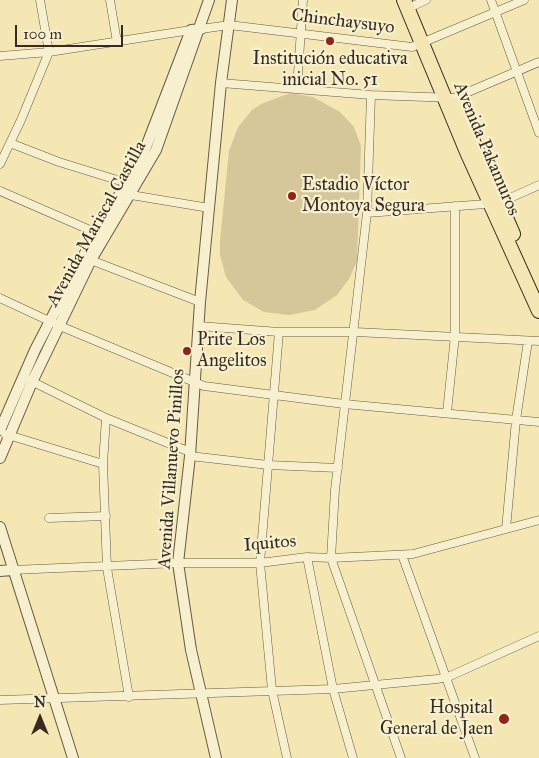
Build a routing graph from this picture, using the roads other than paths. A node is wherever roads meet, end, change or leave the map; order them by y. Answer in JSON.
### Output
{"nodes":[{"id":1,"x":40,"y":0,"type":"edge"},
{"id":2,"x":110,"y":0,"type":"edge"},
{"id":3,"x":209,"y":0,"type":"edge"},
{"id":4,"x":232,"y":0,"type":"edge"},
{"id":5,"x":303,"y":0,"type":"edge"},
{"id":6,"x":491,"y":0,"type":"edge"},
{"id":7,"x":524,"y":0,"type":"edge"},
{"id":8,"x":415,"y":1,"type":"edge"},
{"id":9,"x":498,"y":13,"type":"junction"},
{"id":10,"x":229,"y":25,"type":"junction"},
{"id":11,"x":196,"y":30,"type":"junction"},
{"id":12,"x":301,"y":34,"type":"junction"},
{"id":13,"x":117,"y":42,"type":"junction"},
{"id":14,"x":425,"y":42,"type":"junction"},
{"id":15,"x":49,"y":52,"type":"junction"},
{"id":16,"x":0,"y":56,"type":"edge"},
{"id":17,"x":539,"y":62,"type":"edge"},
{"id":18,"x":516,"y":70,"type":"junction"},
{"id":19,"x":221,"y":83,"type":"junction"},
{"id":20,"x":297,"y":89,"type":"junction"},
{"id":21,"x":371,"y":95,"type":"junction"},
{"id":22,"x":449,"y":97,"type":"junction"},
{"id":23,"x":539,"y":133,"type":"edge"},
{"id":24,"x":10,"y":143,"type":"junction"},
{"id":25,"x":0,"y":164,"type":"edge"},
{"id":26,"x":127,"y":183,"type":"junction"},
{"id":27,"x":539,"y":185,"type":"edge"},
{"id":28,"x":0,"y":191,"type":"edge"},
{"id":29,"x":131,"y":195,"type":"junction"},
{"id":30,"x":494,"y":203,"type":"junction"},
{"id":31,"x":455,"y":206,"type":"junction"},
{"id":32,"x":209,"y":208,"type":"junction"},
{"id":33,"x":367,"y":213,"type":"junction"},
{"id":34,"x":101,"y":234,"type":"junction"},
{"id":35,"x":87,"y":259,"type":"junction"},
{"id":36,"x":539,"y":292,"type":"edge"},
{"id":37,"x":0,"y":298,"type":"edge"},
{"id":38,"x":200,"y":302,"type":"junction"},
{"id":39,"x":539,"y":311,"type":"edge"},
{"id":40,"x":55,"y":324,"type":"junction"},
{"id":41,"x":199,"y":326,"type":"junction"},
{"id":42,"x":279,"y":332,"type":"junction"},
{"id":43,"x":355,"y":332,"type":"junction"},
{"id":44,"x":455,"y":336,"type":"junction"},
{"id":45,"x":528,"y":341,"type":"junction"},
{"id":46,"x":539,"y":341,"type":"edge"},
{"id":47,"x":27,"y":380,"type":"junction"},
{"id":48,"x":193,"y":384,"type":"junction"},
{"id":49,"x":275,"y":394,"type":"junction"},
{"id":50,"x":344,"y":404,"type":"junction"},
{"id":51,"x":447,"y":412,"type":"junction"},
{"id":52,"x":106,"y":418,"type":"junction"},
{"id":53,"x":516,"y":420,"type":"junction"},
{"id":54,"x":539,"y":422,"type":"edge"},
{"id":55,"x":3,"y":432,"type":"edge"},
{"id":56,"x":190,"y":454,"type":"junction"},
{"id":57,"x":0,"y":458,"type":"edge"},
{"id":58,"x":104,"y":464,"type":"junction"},
{"id":59,"x":268,"y":465,"type":"junction"},
{"id":60,"x":338,"y":468,"type":"junction"},
{"id":61,"x":106,"y":516,"type":"junction"},
{"id":62,"x":49,"y":518,"type":"dead end"},
{"id":63,"x":539,"y":520,"type":"edge"},
{"id":64,"x":0,"y":527,"type":"edge"},
{"id":65,"x":506,"y":529,"type":"junction"},
{"id":66,"x":402,"y":555,"type":"junction"},
{"id":67,"x":307,"y":557,"type":"junction"},
{"id":68,"x":331,"y":558,"type":"junction"},
{"id":69,"x":178,"y":563,"type":"junction"},
{"id":70,"x":260,"y":563,"type":"junction"},
{"id":71,"x":107,"y":568,"type":"junction"},
{"id":72,"x":12,"y":570,"type":"junction"},
{"id":73,"x":0,"y":571,"type":"edge"},
{"id":74,"x":539,"y":636,"type":"edge"},
{"id":75,"x":448,"y":677,"type":"junction"},
{"id":76,"x":378,"y":685,"type":"junction"},
{"id":77,"x":333,"y":689,"type":"junction"},
{"id":78,"x":272,"y":690,"type":"junction"},
{"id":79,"x":203,"y":694,"type":"junction"},
{"id":80,"x":129,"y":697,"type":"junction"},
{"id":81,"x":54,"y":698,"type":"junction"},
{"id":82,"x":0,"y":700,"type":"edge"},
{"id":83,"x":73,"y":758,"type":"edge"},
{"id":84,"x":216,"y":758,"type":"edge"},
{"id":85,"x":287,"y":758,"type":"edge"},
{"id":86,"x":353,"y":758,"type":"edge"},
{"id":87,"x":401,"y":758,"type":"edge"},
{"id":88,"x":475,"y":758,"type":"edge"}],
"edges":[{"from":1,"to":15,"type":"street"},
{"from":2,"to":13,"type":"street"},
{"from":3,"to":11,"type":"street","name":"Avenida Mariscal Castilla"},
{"from":4,"to":10,"type":"street","name":"Avenida Villanuevo Pinillos"},
{"from":5,"to":12,"type":"street"},
{"from":6,"to":9,"type":"street"},
{"from":7,"to":9,"type":"street","name":"Chinchaysuyo"},
{"from":8,"to":14,"type":"highway","name":"Avenida Pakamuros"},
{"from":9,"to":14,"type":"street","name":"Chinchaysuyo"},
{"from":9,"to":18,"type":"street"},
{"from":10,"to":11,"type":"street","name":"Chinchaysuyo"},
{"from":10,"to":12,"type":"street","name":"Chinchaysuyo"},
{"from":10,"to":19,"type":"street","name":"Avenida Villanuevo Pinillos"},
{"from":11,"to":13,"type":"street","name":"Chinchaysuyo"},
{"from":11,"to":26,"type":"street","name":"Avenida Mariscal Castilla"},
{"from":11,"to":29,"type":"street","name":"Avenida Mariscal Castilla"},
{"from":12,"to":14,"type":"street","name":"Chinchaysuyo"},
{"from":12,"to":20,"type":"street"},
{"from":13,"to":15,"type":"street","name":"Chinchaysuyo"},
{"from":14,"to":22,"type":"highway","name":"Avenida Pakamuros"},
{"from":15,"to":16,"type":"street","name":"Chinchaysuyo"},
{"from":15,"to":24,"type":"street"},
{"from":17,"to":18,"type":"street"},
{"from":18,"to":22,"type":"street"},
{"from":18,"to":23,"type":"street"},
{"from":19,"to":20,"type":"street"},
{"from":19,"to":32,"type":"street","name":"Avenida Villanuevo Pinillos"},
{"from":20,"to":21,"type":"street"},
{"from":21,"to":22,"type":"street"},
{"from":21,"to":33,"type":"street"},
{"from":22,"to":30,"type":"highway","name":"Avenida Pakamuros"},
{"from":24,"to":25,"type":"street"},
{"from":24,"to":26,"type":"street"},
{"from":26,"to":29,"type":"street"},
{"from":26,"to":34,"type":"street","name":"Avenida Mariscal Castilla"},
{"from":27,"to":30,"type":"street"},
{"from":28,"to":34,"type":"street"},
{"from":29,"to":32,"type":"street"},
{"from":29,"to":34,"type":"street","name":"Avenida Mariscal Castilla"},
{"from":30,"to":31,"type":"street"},
{"from":30,"to":36,"type":"highway","name":"Avenida Pakamuros"},
{"from":30,"to":39,"type":"highway","name":"Avenida Pakamuros"},
{"from":31,"to":33,"type":"street"},
{"from":31,"to":44,"type":"street"},
{"from":32,"to":38,"type":"street","name":"Avenida Villanuevo Pinillos"},
{"from":33,"to":43,"type":"street"},
{"from":34,"to":35,"type":"street","name":"Avenida Mariscal Castilla"},
{"from":35,"to":38,"type":"street"},
{"from":35,"to":40,"type":"street","name":"Avenida Mariscal Castilla"},
{"from":37,"to":40,"type":"street"},
{"from":38,"to":41,"type":"street","name":"Avenida Villanuevo Pinillos"},
{"from":40,"to":47,"type":"street","name":"Avenida Mariscal Castilla"},
{"from":40,"to":48,"type":"street"},
{"from":41,"to":42,"type":"street"},
{"from":41,"to":48,"type":"street","name":"Avenida Villanuevo Pinillos"},
{"from":42,"to":43,"type":"street"},
{"from":42,"to":49,"type":"street"},
{"from":43,"to":44,"type":"street"},
{"from":43,"to":50,"type":"street"},
{"from":44,"to":45,"type":"street"},
{"from":44,"to":51,"type":"street"},
{"from":45,"to":46,"type":"street"},
{"from":45,"to":53,"type":"street"},
{"from":47,"to":52,"type":"street"},
{"from":47,"to":55,"type":"street","name":"Avenida Mariscal Castilla"},
{"from":48,"to":49,"type":"street"},
{"from":48,"to":56,"type":"street","name":"Avenida Villanuevo Pinillos"},
{"from":49,"to":50,"type":"street"},
{"from":49,"to":59,"type":"street"},
{"from":50,"to":51,"type":"street"},
{"from":50,"to":60,"type":"street"},
{"from":51,"to":53,"type":"street"},
{"from":52,"to":56,"type":"street"},
{"from":52,"to":58,"type":"street"},
{"from":53,"to":54,"type":"street"},
{"from":53,"to":65,"type":"street"},
{"from":55,"to":57,"type":"street","name":"Avenida Mariscal Castilla"},
{"from":55,"to":58,"type":"street"},
{"from":56,"to":59,"type":"street"},
{"from":56,"to":69,"type":"street","name":"Avenida Villanuevo Pinillos"},
{"from":58,"to":61,"type":"street"},
{"from":59,"to":60,"type":"street"},
{"from":59,"to":70,"type":"street"},
{"from":60,"to":68,"type":"street"},
{"from":61,"to":62,"type":"street"},
{"from":61,"to":71,"type":"street"},
{"from":63,"to":65,"type":"street","name":"Iquitos"},
{"from":64,"to":72,"type":"street"},
{"from":65,"to":66,"type":"street","name":"Iquitos"},
{"from":66,"to":68,"type":"street","name":"Iquitos"},
{"from":66,"to":75,"type":"street"},
{"from":67,"to":68,"type":"street","name":"Iquitos"},
{"from":67,"to":70,"type":"street","name":"Iquitos"},
{"from":67,"to":77,"type":"street"},
{"from":68,"to":76,"type":"street"},
{"from":69,"to":70,"type":"street","name":"Iquitos"},
{"from":69,"to":71,"type":"street","name":"Iquitos"},
{"from":69,"to":79,"type":"street","name":"Avenida Villanuevo Pinillos"},
{"from":70,"to":78,"type":"street"},
{"from":71,"to":72,"type":"street","name":"Iquitos"},
{"from":71,"to":80,"type":"street"},
{"from":72,"to":73,"type":"street","name":"Iquitos"},
{"from":72,"to":81,"type":"street"},
{"from":74,"to":75,"type":"street"},
{"from":75,"to":76,"type":"street"},
{"from":75,"to":88,"type":"street"},
{"from":76,"to":77,"type":"street"},
{"from":76,"to":87,"type":"street"},
{"from":77,"to":78,"type":"street"},
{"from":77,"to":86,"type":"street"},
{"from":78,"to":79,"type":"street"},
{"from":78,"to":85,"type":"street"},
{"from":79,"to":80,"type":"street"},
{"from":79,"to":84,"type":"street","name":"Avenida Villanuevo Pinillos"},
{"from":80,"to":81,"type":"street"},
{"from":81,"to":82,"type":"street"},
{"from":81,"to":83,"type":"street"}]}
